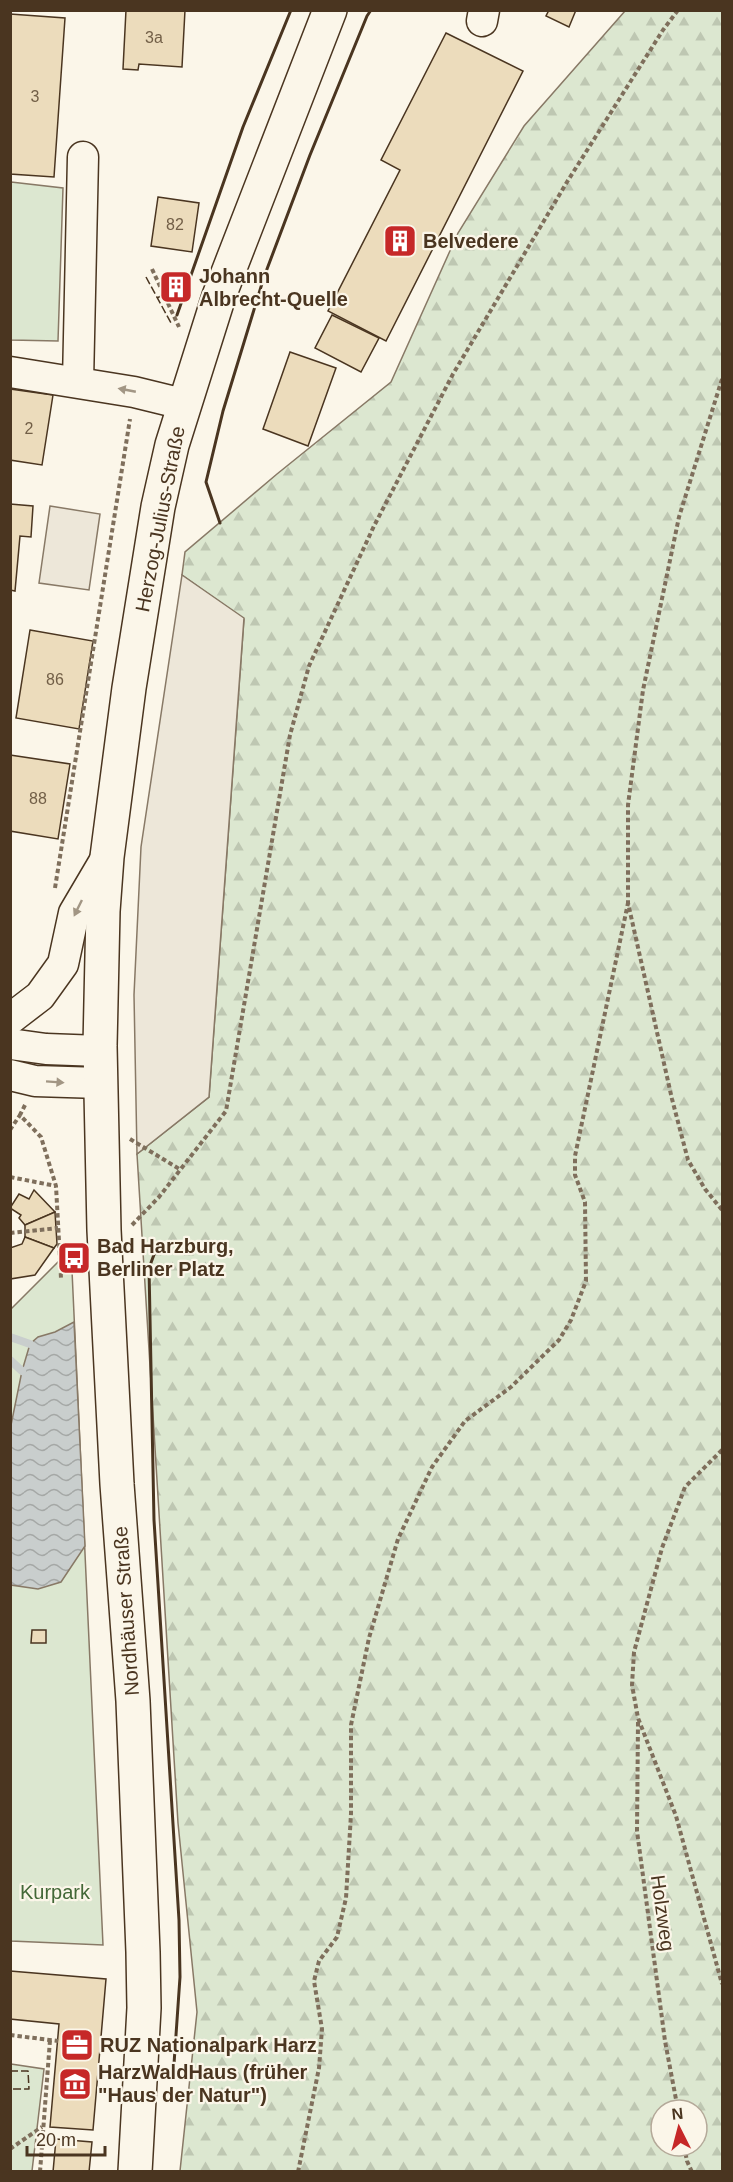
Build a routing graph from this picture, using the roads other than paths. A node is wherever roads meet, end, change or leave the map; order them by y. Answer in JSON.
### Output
{"nodes":[{"id":1,"x":330,"y":10,"type":"edge"},
{"id":2,"x":83,"y":157,"type":"dead end"},
{"id":3,"x":10,"y":372,"type":"edge"},
{"id":4,"x":78,"y":382,"type":"junction"},
{"id":5,"x":183,"y":404,"type":"junction"},
{"id":6,"x":107,"y":857,"type":"junction"},
{"id":7,"x":10,"y":1019,"type":"edge"},
{"id":8,"x":10,"y":1044,"type":"edge"},
{"id":9,"x":100,"y":1051,"type":"junction"},
{"id":10,"x":23,"y":1078,"type":"edge"},
{"id":11,"x":100,"y":1083,"type":"junction"},
{"id":12,"x":135,"y":2172,"type":"edge"}],
"edges":[{"from":1,"to":5,"type":"main road","name":"Herzog-Julius-Straße"},
{"from":2,"to":4,"type":"street"},
{"from":3,"to":4,"type":"street"},
{"from":5,"to":4,"type":"street","one_way":true},
{"from":5,"to":6,"type":"main road","name":"Herzog-Julius-Straße"},
{"from":6,"to":7,"type":"street","one_way":true},
{"from":6,"to":9,"type":"main road","name":"Herzog-Julius-Straße"},
{"from":8,"to":9,"type":"street"},
{"from":9,"to":11,"type":"main road","name":"Nordhäuser Straße"},
{"from":10,"to":11,"type":"street","one_way":true},
{"from":11,"to":12,"type":"main road","name":"Nordhäuser Straße"}]}
